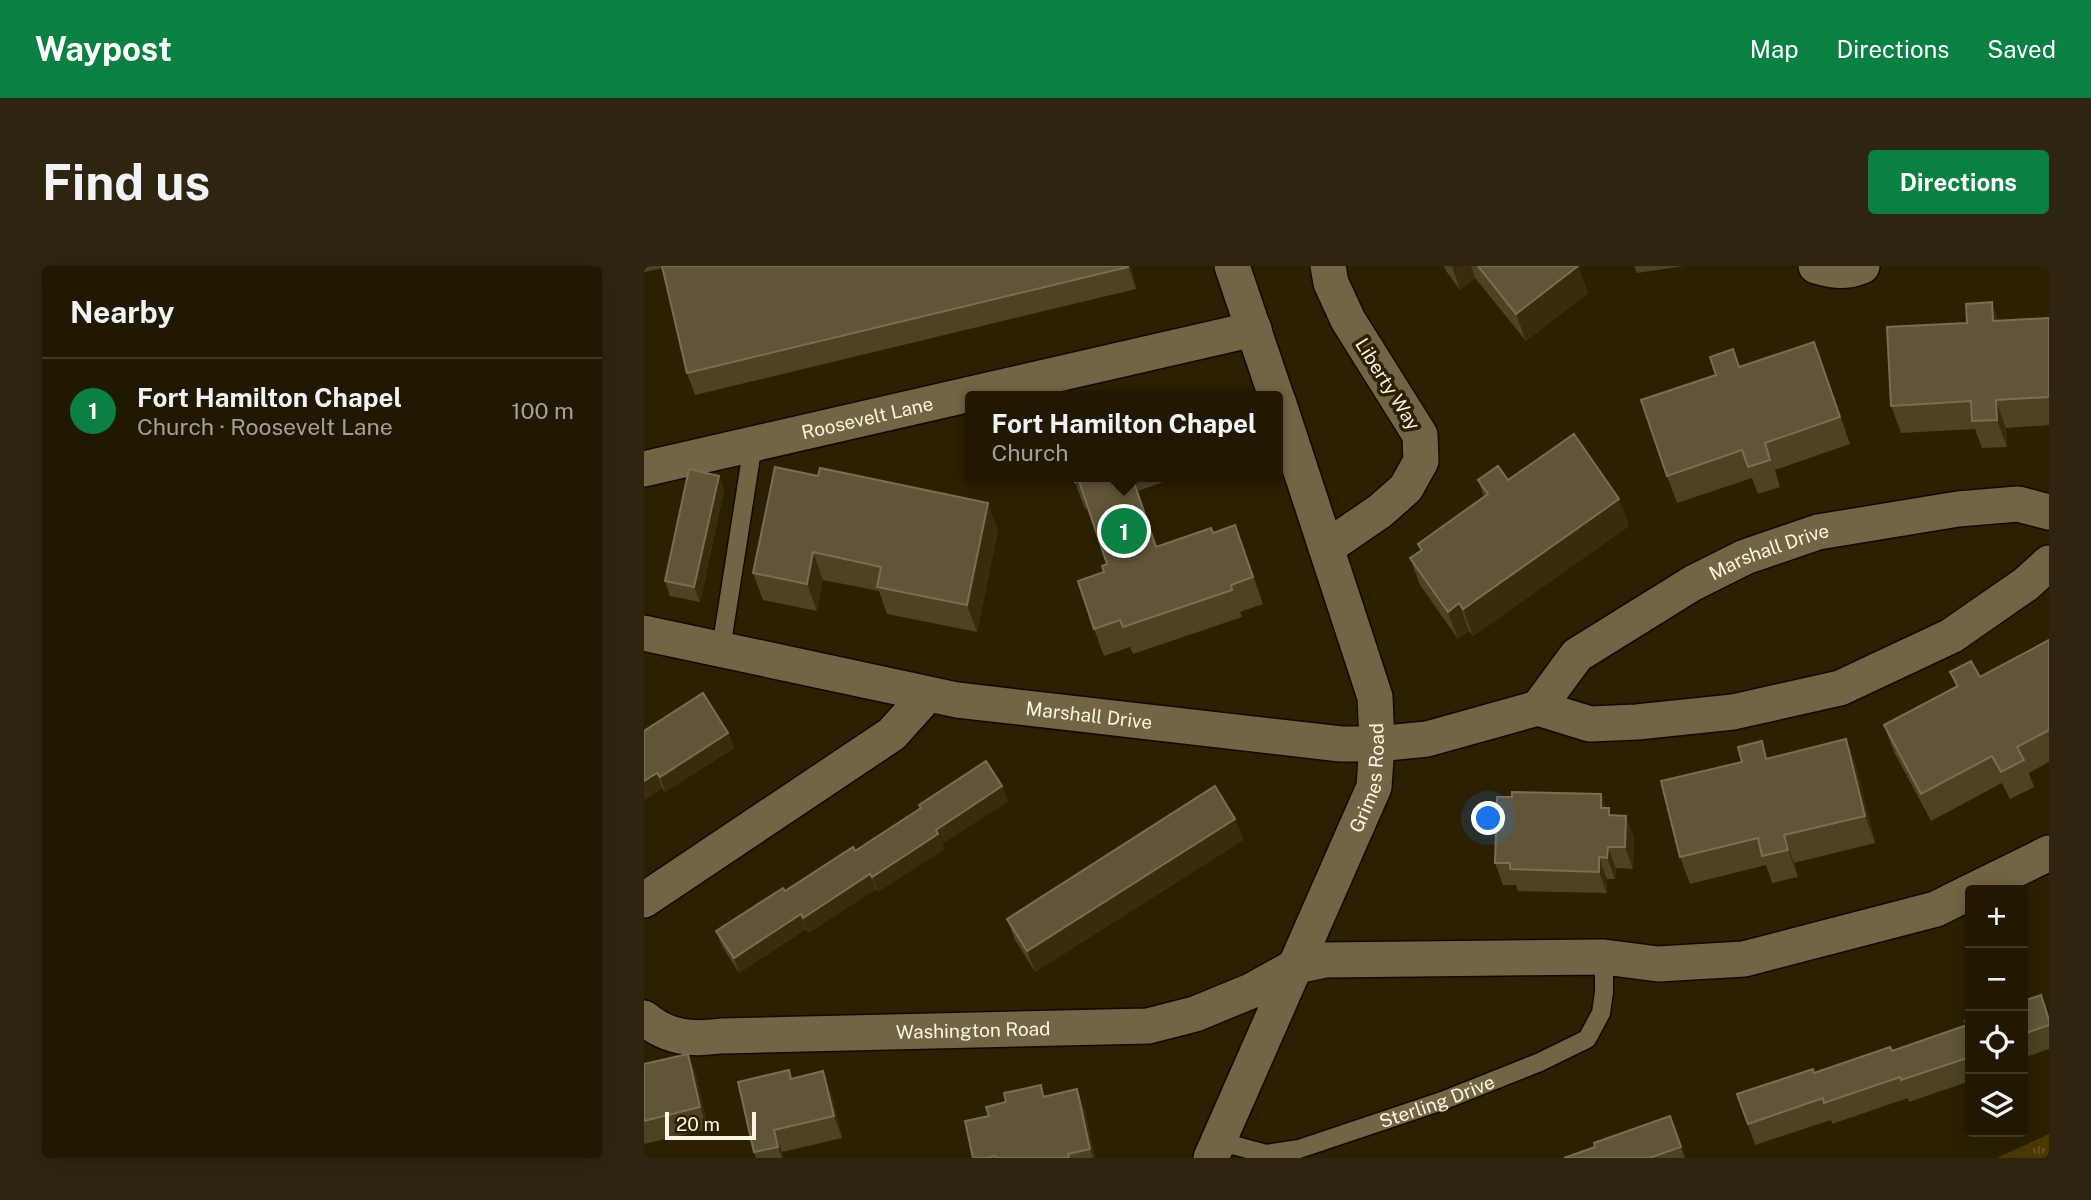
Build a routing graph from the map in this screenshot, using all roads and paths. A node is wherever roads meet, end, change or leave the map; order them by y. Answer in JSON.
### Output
{"nodes":[{"id":1,"x":1232,"y":266,"type":"edge"},
{"id":2,"x":1328,"y":266,"type":"edge"},
{"id":3,"x":1816,"y":266,"type":"edge"},
{"id":4,"x":1862,"y":266,"type":"edge"},
{"id":5,"x":1254,"y":328,"type":"junction"},
{"id":6,"x":982,"y":391,"type":"edge"},
{"id":7,"x":1274,"y":391,"type":"edge"},
{"id":8,"x":965,"y":395,"type":"edge"},
{"id":9,"x":1283,"y":416,"type":"edge"},
{"id":10,"x":753,"y":444,"type":"junction"},
{"id":11,"x":644,"y":469,"type":"edge"},
{"id":12,"x":2049,"y":512,"type":"edge"},
{"id":13,"x":1326,"y":548,"type":"junction"},
{"id":14,"x":2049,"y":563,"type":"edge"},
{"id":15,"x":644,"y":633,"type":"edge"},
{"id":16,"x":721,"y":649,"type":"junction"},
{"id":17,"x":927,"y":695,"type":"junction"},
{"id":18,"x":1538,"y":708,"type":"junction"},
{"id":19,"x":1377,"y":744,"type":"junction"},
{"id":20,"x":2049,"y":853,"type":"edge"},
{"id":21,"x":1984,"y":885,"type":"edge"},
{"id":22,"x":1965,"y":894,"type":"edge"},
{"id":23,"x":644,"y":900,"type":"edge"},
{"id":24,"x":1604,"y":957,"type":"junction"},
{"id":25,"x":1296,"y":966,"type":"junction"},
{"id":26,"x":644,"y":1018,"type":"edge"},
{"id":27,"x":1214,"y":1150,"type":"edge"}],
"edges":[{"from":1,"to":5,"type":"street"},
{"from":2,"to":13,"type":"street","name":"Liberty Way"},
{"from":3,"to":4,"type":"street"},
{"from":5,"to":6,"type":"street","name":"Roosevelt Lane"},
{"from":5,"to":7,"type":"street"},
{"from":8,"to":10,"type":"street","name":"Roosevelt Lane"},
{"from":9,"to":13,"type":"street","name":"Grimes Road"},
{"from":10,"to":11,"type":"street","name":"Roosevelt Lane"},
{"from":10,"to":16,"type":"lane"},
{"from":12,"to":18,"type":"street","name":"Marshall Drive"},
{"from":13,"to":19,"type":"street","name":"Grimes Road"},
{"from":14,"to":18,"type":"street"},
{"from":15,"to":16,"type":"street","name":"Marshall Drive"},
{"from":16,"to":17,"type":"street","name":"Marshall Drive"},
{"from":17,"to":19,"type":"street","name":"Marshall Drive"},
{"from":17,"to":23,"type":"street"},
{"from":18,"to":19,"type":"street","name":"Marshall Drive"},
{"from":19,"to":25,"type":"street","name":"Grimes Road"},
{"from":20,"to":21,"type":"street"},
{"from":22,"to":24,"type":"street"},
{"from":24,"to":25,"type":"street"},
{"from":24,"to":27,"type":"lane","name":"Sterling Drive"},
{"from":25,"to":26,"type":"street","name":"Washington Road"},
{"from":25,"to":27,"type":"street","name":"Grimes Road"}]}
